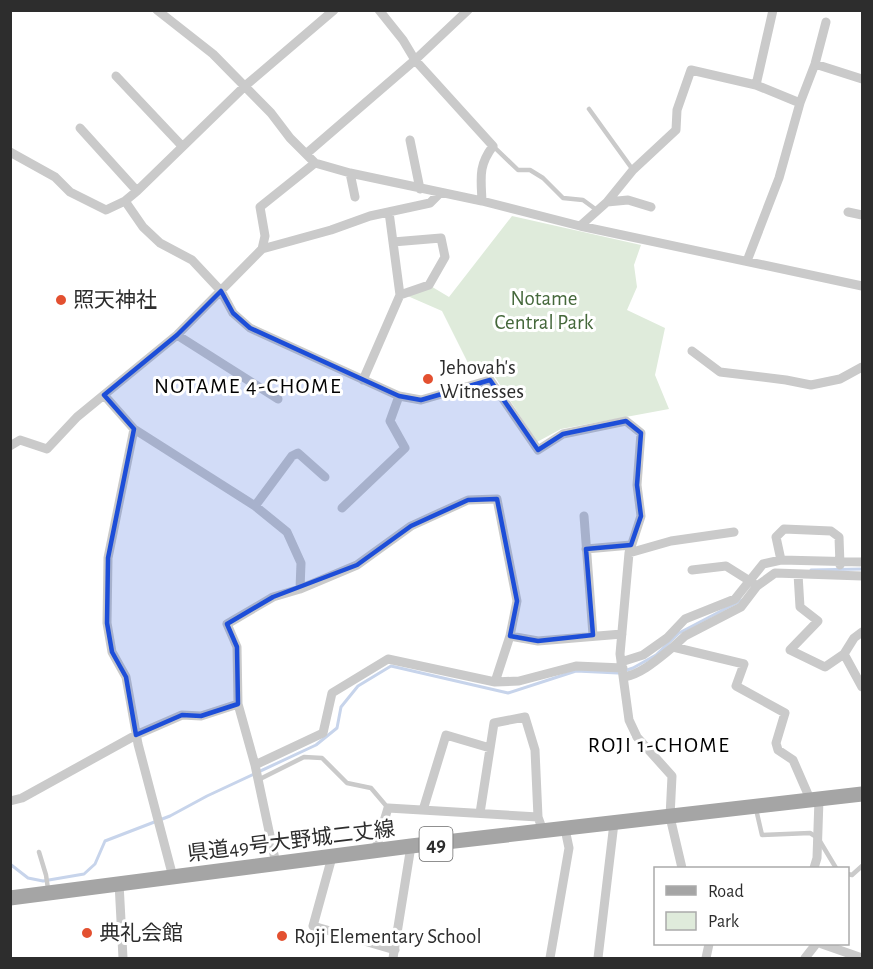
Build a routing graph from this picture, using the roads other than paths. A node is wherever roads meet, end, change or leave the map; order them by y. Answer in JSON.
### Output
{"nodes":[{"id":1,"x":157,"y":10,"type":"edge"},
{"id":2,"x":334,"y":10,"type":"edge"},
{"id":3,"x":379,"y":10,"type":"edge"},
{"id":4,"x":468,"y":10,"type":"edge"},
{"id":5,"x":773,"y":10,"type":"edge"},
{"id":6,"x":826,"y":22,"type":"dead end"},
{"id":7,"x":415,"y":60,"type":"junction"},
{"id":8,"x":815,"y":64,"type":"junction"},
{"id":9,"x":116,"y":76,"type":"dead end"},
{"id":10,"x":862,"y":80,"type":"edge"},
{"id":11,"x":756,"y":85,"type":"junction"},
{"id":12,"x":245,"y":86,"type":"junction"},
{"id":13,"x":800,"y":104,"type":"junction"},
{"id":14,"x":589,"y":109,"type":"dead end"},
{"id":15,"x":80,"y":128,"type":"dead end"},
{"id":16,"x":410,"y":140,"type":"dead end"},
{"id":17,"x":182,"y":146,"type":"junction"},
{"id":18,"x":493,"y":146,"type":"junction"},
{"id":19,"x":10,"y":152,"type":"edge"},
{"id":20,"x":306,"y":154,"type":"junction"},
{"id":21,"x":315,"y":163,"type":"junction"},
{"id":22,"x":633,"y":170,"type":"junction"},
{"id":23,"x":350,"y":173,"type":"junction"},
{"id":24,"x":420,"y":189,"type":"junction"},
{"id":25,"x":137,"y":190,"type":"junction"},
{"id":26,"x":440,"y":193,"type":"junction"},
{"id":27,"x":355,"y":198,"type":"dead end"},
{"id":28,"x":125,"y":201,"type":"junction"},
{"id":29,"x":482,"y":201,"type":"junction"},
{"id":30,"x":607,"y":202,"type":"junction"},
{"id":31,"x":651,"y":207,"type":"dead end"},
{"id":32,"x":598,"y":211,"type":"junction"},
{"id":33,"x":389,"y":212,"type":"junction"},
{"id":34,"x":848,"y":212,"type":"dead end"},
{"id":35,"x":862,"y":214,"type":"edge"},
{"id":36,"x":580,"y":226,"type":"junction"},
{"id":37,"x":393,"y":242,"type":"junction"},
{"id":38,"x":262,"y":249,"type":"junction"},
{"id":39,"x":747,"y":261,"type":"junction"},
{"id":40,"x":862,"y":286,"type":"edge"},
{"id":41,"x":221,"y":291,"type":"junction"},
{"id":42,"x":400,"y":295,"type":"junction"},
{"id":43,"x":177,"y":335,"type":"junction"},
{"id":44,"x":692,"y":351,"type":"dead end"},
{"id":45,"x":862,"y":367,"type":"edge"},
{"id":46,"x":363,"y":380,"type":"junction"},
{"id":47,"x":104,"y":395,"type":"junction"},
{"id":48,"x":399,"y":396,"type":"junction"},
{"id":49,"x":278,"y":399,"type":"dead end"},
{"id":50,"x":134,"y":429,"type":"junction"},
{"id":51,"x":10,"y":446,"type":"edge"},
{"id":52,"x":325,"y":477,"type":"dead end"},
{"id":53,"x":255,"y":506,"type":"junction"},
{"id":54,"x":342,"y":508,"type":"dead end"},
{"id":55,"x":584,"y":516,"type":"dead end"},
{"id":56,"x":734,"y":532,"type":"dead end"},
{"id":57,"x":586,"y":549,"type":"junction"},
{"id":58,"x":630,"y":549,"type":"junction"},
{"id":59,"x":781,"y":560,"type":"junction"},
{"id":60,"x":862,"y":562,"type":"edge"},
{"id":61,"x":840,"y":568,"type":"junction"},
{"id":62,"x":692,"y":570,"type":"dead end"},
{"id":63,"x":798,"y":574,"type":"junction"},
{"id":64,"x":862,"y":576,"type":"edge"},
{"id":65,"x":754,"y":583,"type":"junction"},
{"id":66,"x":300,"y":590,"type":"junction"},
{"id":67,"x":862,"y":632,"type":"edge"},
{"id":68,"x":622,"y":634,"type":"junction"},
{"id":69,"x":593,"y":635,"type":"junction"},
{"id":70,"x":510,"y":636,"type":"junction"},
{"id":71,"x":674,"y":647,"type":"junction"},
{"id":72,"x":844,"y":654,"type":"junction"},
{"id":73,"x":622,"y":669,"type":"junction"},
{"id":74,"x":495,"y":682,"type":"junction"},
{"id":75,"x":862,"y":687,"type":"edge"},
{"id":76,"x":238,"y":704,"type":"junction"},
{"id":77,"x":136,"y":735,"type":"junction"},
{"id":78,"x":490,"y":748,"type":"junction"},
{"id":79,"x":255,"y":767,"type":"junction"},
{"id":80,"x":258,"y":780,"type":"junction"},
{"id":81,"x":862,"y":794,"type":"edge"},
{"id":82,"x":814,"y":799,"type":"junction"},
{"id":83,"x":10,"y":801,"type":"edge"},
{"id":84,"x":755,"y":806,"type":"junction"},
{"id":85,"x":388,"y":808,"type":"junction"},
{"id":86,"x":423,"y":810,"type":"junction"},
{"id":87,"x":480,"y":813,"type":"junction"},
{"id":88,"x":670,"y":817,"type":"junction"},
{"id":89,"x":614,"y":823,"type":"junction"},
{"id":90,"x":540,"y":824,"type":"junction"},
{"id":91,"x":565,"y":829,"type":"junction"},
{"id":92,"x":818,"y":838,"type":"junction"},
{"id":93,"x":411,"y":846,"type":"junction"},
{"id":94,"x":375,"y":851,"type":"junction"},
{"id":95,"x":39,"y":852,"type":"dead end"},
{"id":96,"x":332,"y":857,"type":"junction"},
{"id":97,"x":276,"y":864,"type":"junction"},
{"id":98,"x":862,"y":866,"type":"edge"},
{"id":99,"x":682,"y":867,"type":"edge"},
{"id":100,"x":814,"y":867,"type":"edge"},
{"id":101,"x":835,"y":867,"type":"edge"},
{"id":102,"x":849,"y":874,"type":"edge"},
{"id":103,"x":173,"y":877,"type":"junction"},
{"id":104,"x":119,"y":883,"type":"junction"},
{"id":105,"x":48,"y":889,"type":"dead end"},
{"id":106,"x":10,"y":898,"type":"edge"},
{"id":107,"x":815,"y":945,"type":"edge"},
{"id":108,"x":825,"y":945,"type":"edge"},
{"id":109,"x":394,"y":954,"type":"edge"},
{"id":110,"x":123,"y":958,"type":"edge"},
{"id":111,"x":550,"y":958,"type":"edge"},
{"id":112,"x":598,"y":958,"type":"edge"},
{"id":113,"x":805,"y":958,"type":"edge"},
{"id":114,"x":862,"y":958,"type":"edge"}],
"edges":[{"from":1,"to":12,"type":"street"},
{"from":2,"to":12,"type":"street"},
{"from":3,"to":7,"type":"street"},
{"from":4,"to":7,"type":"street"},
{"from":5,"to":11,"type":"street"},
{"from":6,"to":8,"type":"street"},
{"from":7,"to":18,"type":"street"},
{"from":7,"to":20,"type":"street"},
{"from":8,"to":10,"type":"street"},
{"from":8,"to":13,"type":"street"},
{"from":9,"to":17,"type":"street"},
{"from":11,"to":13,"type":"street"},
{"from":11,"to":22,"type":"street"},
{"from":12,"to":17,"type":"street"},
{"from":12,"to":20,"type":"street"},
{"from":13,"to":39,"type":"street"},
{"from":14,"to":22,"type":"lane"},
{"from":15,"to":25,"type":"street"},
{"from":16,"to":24,"type":"street"},
{"from":17,"to":25,"type":"street"},
{"from":18,"to":29,"type":"street"},
{"from":18,"to":32,"type":"lane"},
{"from":19,"to":28,"type":"street"},
{"from":20,"to":21,"type":"street"},
{"from":21,"to":23,"type":"street"},
{"from":21,"to":38,"type":"street"},
{"from":22,"to":30,"type":"street"},
{"from":23,"to":24,"type":"street"},
{"from":23,"to":27,"type":"street"},
{"from":24,"to":26,"type":"street"},
{"from":25,"to":28,"type":"street"},
{"from":26,"to":29,"type":"street"},
{"from":26,"to":33,"type":"street"},
{"from":28,"to":41,"type":"street"},
{"from":29,"to":36,"type":"street"},
{"from":30,"to":31,"type":"street"},
{"from":30,"to":32,"type":"street"},
{"from":32,"to":36,"type":"street"},
{"from":33,"to":37,"type":"street"},
{"from":33,"to":38,"type":"street"},
{"from":34,"to":35,"type":"street"},
{"from":36,"to":39,"type":"street"},
{"from":37,"to":42,"type":"street"},
{"from":37,"to":42,"type":"street"},
{"from":38,"to":41,"type":"street"},
{"from":39,"to":40,"type":"street"},
{"from":41,"to":43,"type":"street"},
{"from":41,"to":46,"type":"street"},
{"from":42,"to":46,"type":"street"},
{"from":43,"to":47,"type":"street"},
{"from":43,"to":49,"type":"street"},
{"from":44,"to":45,"type":"street"},
{"from":46,"to":48,"type":"street"},
{"from":47,"to":50,"type":"street"},
{"from":47,"to":51,"type":"street"},
{"from":48,"to":54,"type":"street"},
{"from":48,"to":58,"type":"street"},
{"from":50,"to":53,"type":"street"},
{"from":50,"to":77,"type":"street"},
{"from":52,"to":53,"type":"street"},
{"from":53,"to":66,"type":"street"},
{"from":55,"to":57,"type":"street"},
{"from":56,"to":58,"type":"street"},
{"from":57,"to":58,"type":"street"},
{"from":57,"to":69,"type":"street"},
{"from":58,"to":68,"type":"street"},
{"from":59,"to":61,"type":"street"},
{"from":59,"to":61,"type":"street"},
{"from":59,"to":65,"type":"street"},
{"from":60,"to":61,"type":"street"},
{"from":61,"to":63,"type":"street"},
{"from":61,"to":64,"type":"street"},
{"from":62,"to":65,"type":"street"},
{"from":63,"to":65,"type":"street"},
{"from":63,"to":72,"type":"street"},
{"from":65,"to":71,"type":"street"},
{"from":65,"to":73,"type":"street"},
{"from":66,"to":70,"type":"street"},
{"from":66,"to":76,"type":"street"},
{"from":67,"to":72,"type":"street"},
{"from":68,"to":69,"type":"street"},
{"from":68,"to":73,"type":"street"},
{"from":69,"to":70,"type":"street"},
{"from":70,"to":74,"type":"street"},
{"from":71,"to":73,"type":"street"},
{"from":71,"to":82,"type":"street"},
{"from":72,"to":75,"type":"street"},
{"from":73,"to":74,"type":"street"},
{"from":73,"to":88,"type":"street"},
{"from":74,"to":79,"type":"street"},
{"from":76,"to":77,"type":"street"},
{"from":76,"to":79,"type":"street"},
{"from":77,"to":83,"type":"street"},
{"from":77,"to":103,"type":"street"},
{"from":78,"to":86,"type":"street"},
{"from":78,"to":87,"type":"street"},
{"from":78,"to":90,"type":"street"},
{"from":79,"to":80,"type":"street"},
{"from":80,"to":85,"type":"lane"},
{"from":80,"to":97,"type":"street"},
{"from":81,"to":82,"type":"main road","name":"県道49号大野城二丈線","number":"49"},
{"from":82,"to":84,"type":"main road","name":"県道49号大野城二丈線","number":"49"},
{"from":82,"to":92,"type":"street"},
{"from":84,"to":88,"type":"main road","name":"県道49号大野城二丈線","number":"49"},
{"from":84,"to":92,"type":"lane"},
{"from":85,"to":86,"type":"street"},
{"from":85,"to":94,"type":"street"},
{"from":86,"to":87,"type":"street"},
{"from":87,"to":90,"type":"street"},
{"from":88,"to":89,"type":"main road","name":"県道49号大野城二丈線","number":"49"},
{"from":88,"to":99,"type":"street"},
{"from":89,"to":91,"type":"main road","name":"県道49号大野城二丈線","number":"49"},
{"from":89,"to":112,"type":"street"},
{"from":90,"to":91,"type":"main road","name":"県道49号大野城二丈線","number":"49"},
{"from":90,"to":93,"type":"main road","name":"県道49号大野城二丈線","number":"49"},
{"from":91,"to":111,"type":"street"},
{"from":92,"to":100,"type":"street"},
{"from":92,"to":101,"type":"lane"},
{"from":93,"to":94,"type":"main road","name":"県道49号大野城二丈線","number":"49"},
{"from":93,"to":109,"type":"street"},
{"from":94,"to":96,"type":"main road","name":"県道49号大野城二丈線","number":"49"},
{"from":95,"to":105,"type":"lane"},
{"from":96,"to":97,"type":"main road","name":"県道49号大野城二丈線","number":"49"},
{"from":96,"to":109,"type":"street"},
{"from":97,"to":103,"type":"main road","name":"県道49号大野城二丈線","number":"49"},
{"from":98,"to":102,"type":"lane"},
{"from":103,"to":104,"type":"main road","name":"県道49号大野城二丈線","number":"49"},
{"from":104,"to":106,"type":"main road","name":"県道49号大野城二丈線","number":"49"},
{"from":104,"to":110,"type":"street"},
{"from":107,"to":113,"type":"street"},
{"from":108,"to":114,"type":"street"}]}
